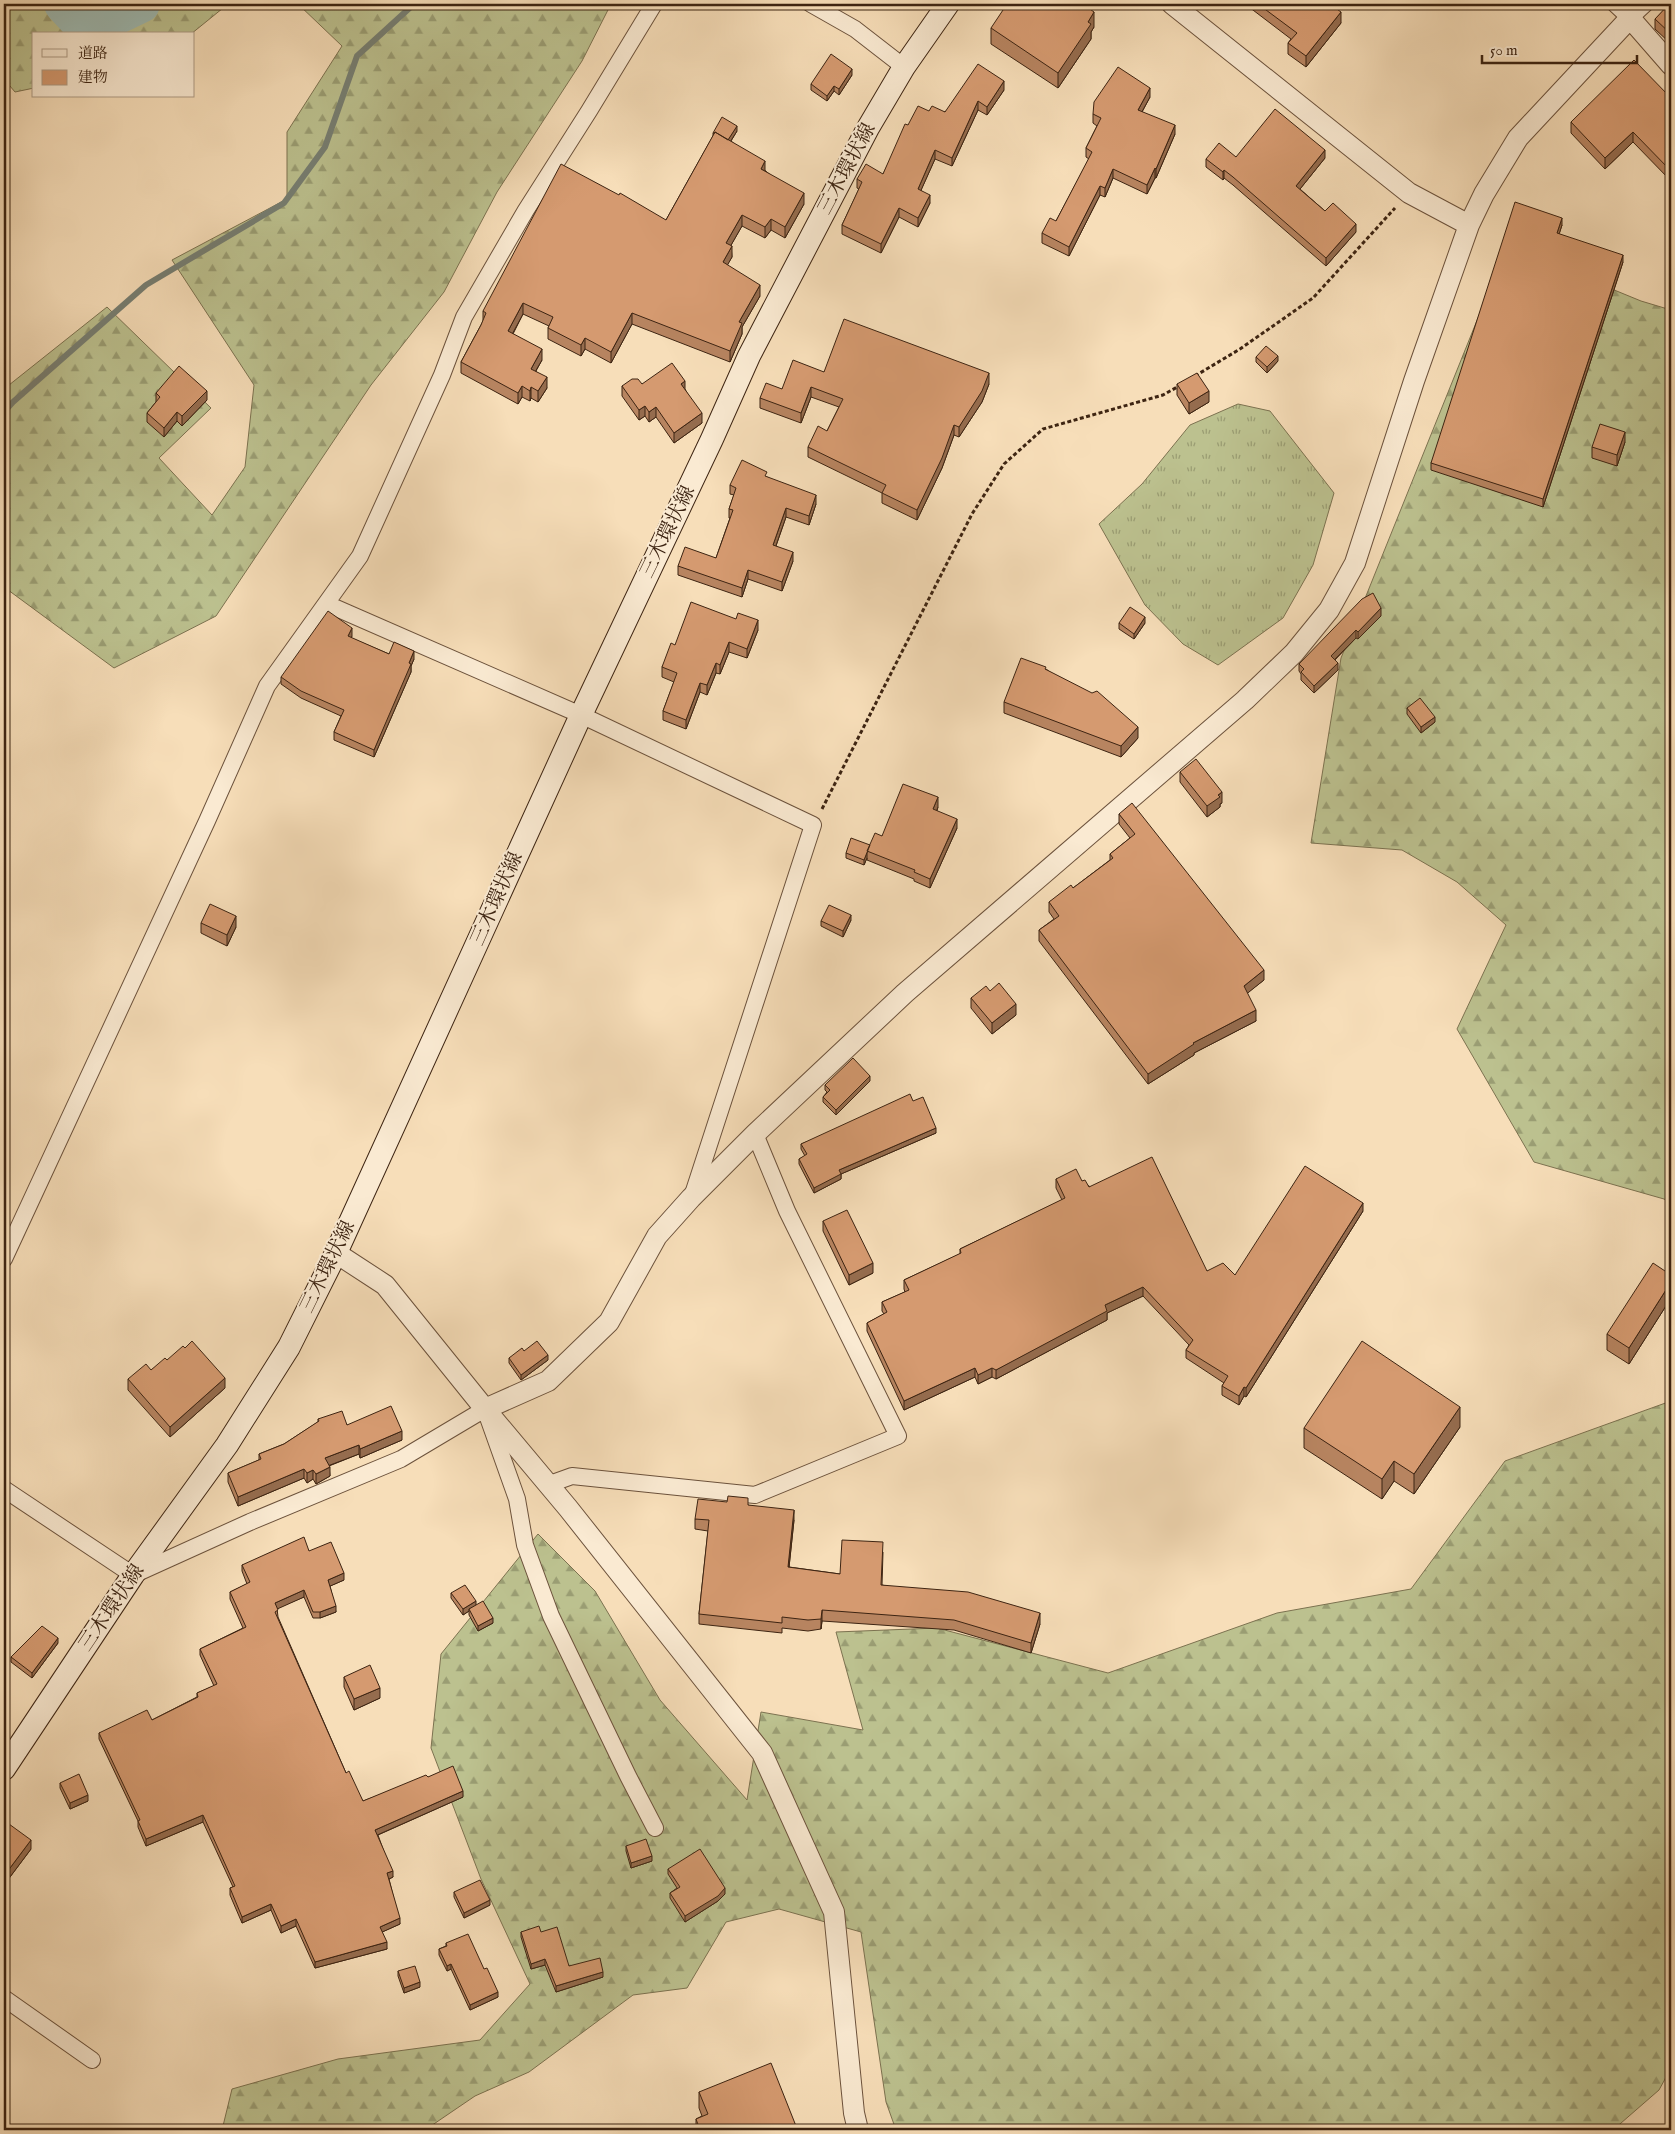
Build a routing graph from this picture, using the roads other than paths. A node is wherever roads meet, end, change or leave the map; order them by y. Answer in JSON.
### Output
{"nodes":[{"id":1,"x":654,"y":4,"type":"edge"},
{"id":2,"x":812,"y":4,"type":"edge"},
{"id":3,"x":948,"y":4,"type":"edge"},
{"id":4,"x":1172,"y":4,"type":"edge"},
{"id":5,"x":1615,"y":4,"type":"edge"},
{"id":6,"x":1645,"y":4,"type":"edge"},
{"id":7,"x":1630,"y":18,"type":"junction"},
{"id":8,"x":1671,"y":65,"type":"edge"},
{"id":9,"x":904,"y":67,"type":"junction"},
{"id":10,"x":1470,"y":225,"type":"junction"},
{"id":11,"x":327,"y":604,"type":"junction"},
{"id":12,"x":580,"y":715,"type":"junction"},
{"id":13,"x":755,"y":1134,"type":"junction"},
{"id":14,"x":692,"y":1198,"type":"junction"},
{"id":15,"x":336,"y":1253,"type":"junction"},
{"id":16,"x":4,"y":1259,"type":"edge"},
{"id":17,"x":485,"y":1409,"type":"junction"},
{"id":18,"x":547,"y":1485,"type":"junction"},
{"id":19,"x":4,"y":1489,"type":"edge"},
{"id":20,"x":133,"y":1575,"type":"junction"},
{"id":21,"x":4,"y":1769,"type":"edge"},
{"id":22,"x":655,"y":1828,"type":"dead end"},
{"id":23,"x":4,"y":1998,"type":"edge"},
{"id":24,"x":92,"y":2060,"type":"dead end"},
{"id":25,"x":858,"y":2130,"type":"edge"}],
"edges":[{"from":1,"to":11,"type":"street"},
{"from":2,"to":9,"type":"street"},
{"from":3,"to":9,"type":"main road","name":"三木環状線"},
{"from":4,"to":10,"type":"street"},
{"from":5,"to":7,"type":"street"},
{"from":6,"to":7,"type":"street"},
{"from":7,"to":8,"type":"street"},
{"from":7,"to":10,"type":"street"},
{"from":9,"to":12,"type":"main road","name":"三木環状線"},
{"from":10,"to":13,"type":"street"},
{"from":11,"to":12,"type":"street"},
{"from":11,"to":16,"type":"street"},
{"from":12,"to":14,"type":"street"},
{"from":12,"to":15,"type":"main road","name":"三木環状線"},
{"from":13,"to":14,"type":"street"},
{"from":13,"to":18,"type":"street"},
{"from":14,"to":17,"type":"street"},
{"from":15,"to":17,"type":"street"},
{"from":15,"to":20,"type":"main road","name":"三木環状線"},
{"from":17,"to":18,"type":"street"},
{"from":17,"to":20,"type":"street"},
{"from":17,"to":22,"type":"street"},
{"from":18,"to":25,"type":"street"},
{"from":19,"to":20,"type":"street"},
{"from":20,"to":21,"type":"main road","name":"三木環状線"},
{"from":23,"to":24,"type":"street"}]}
